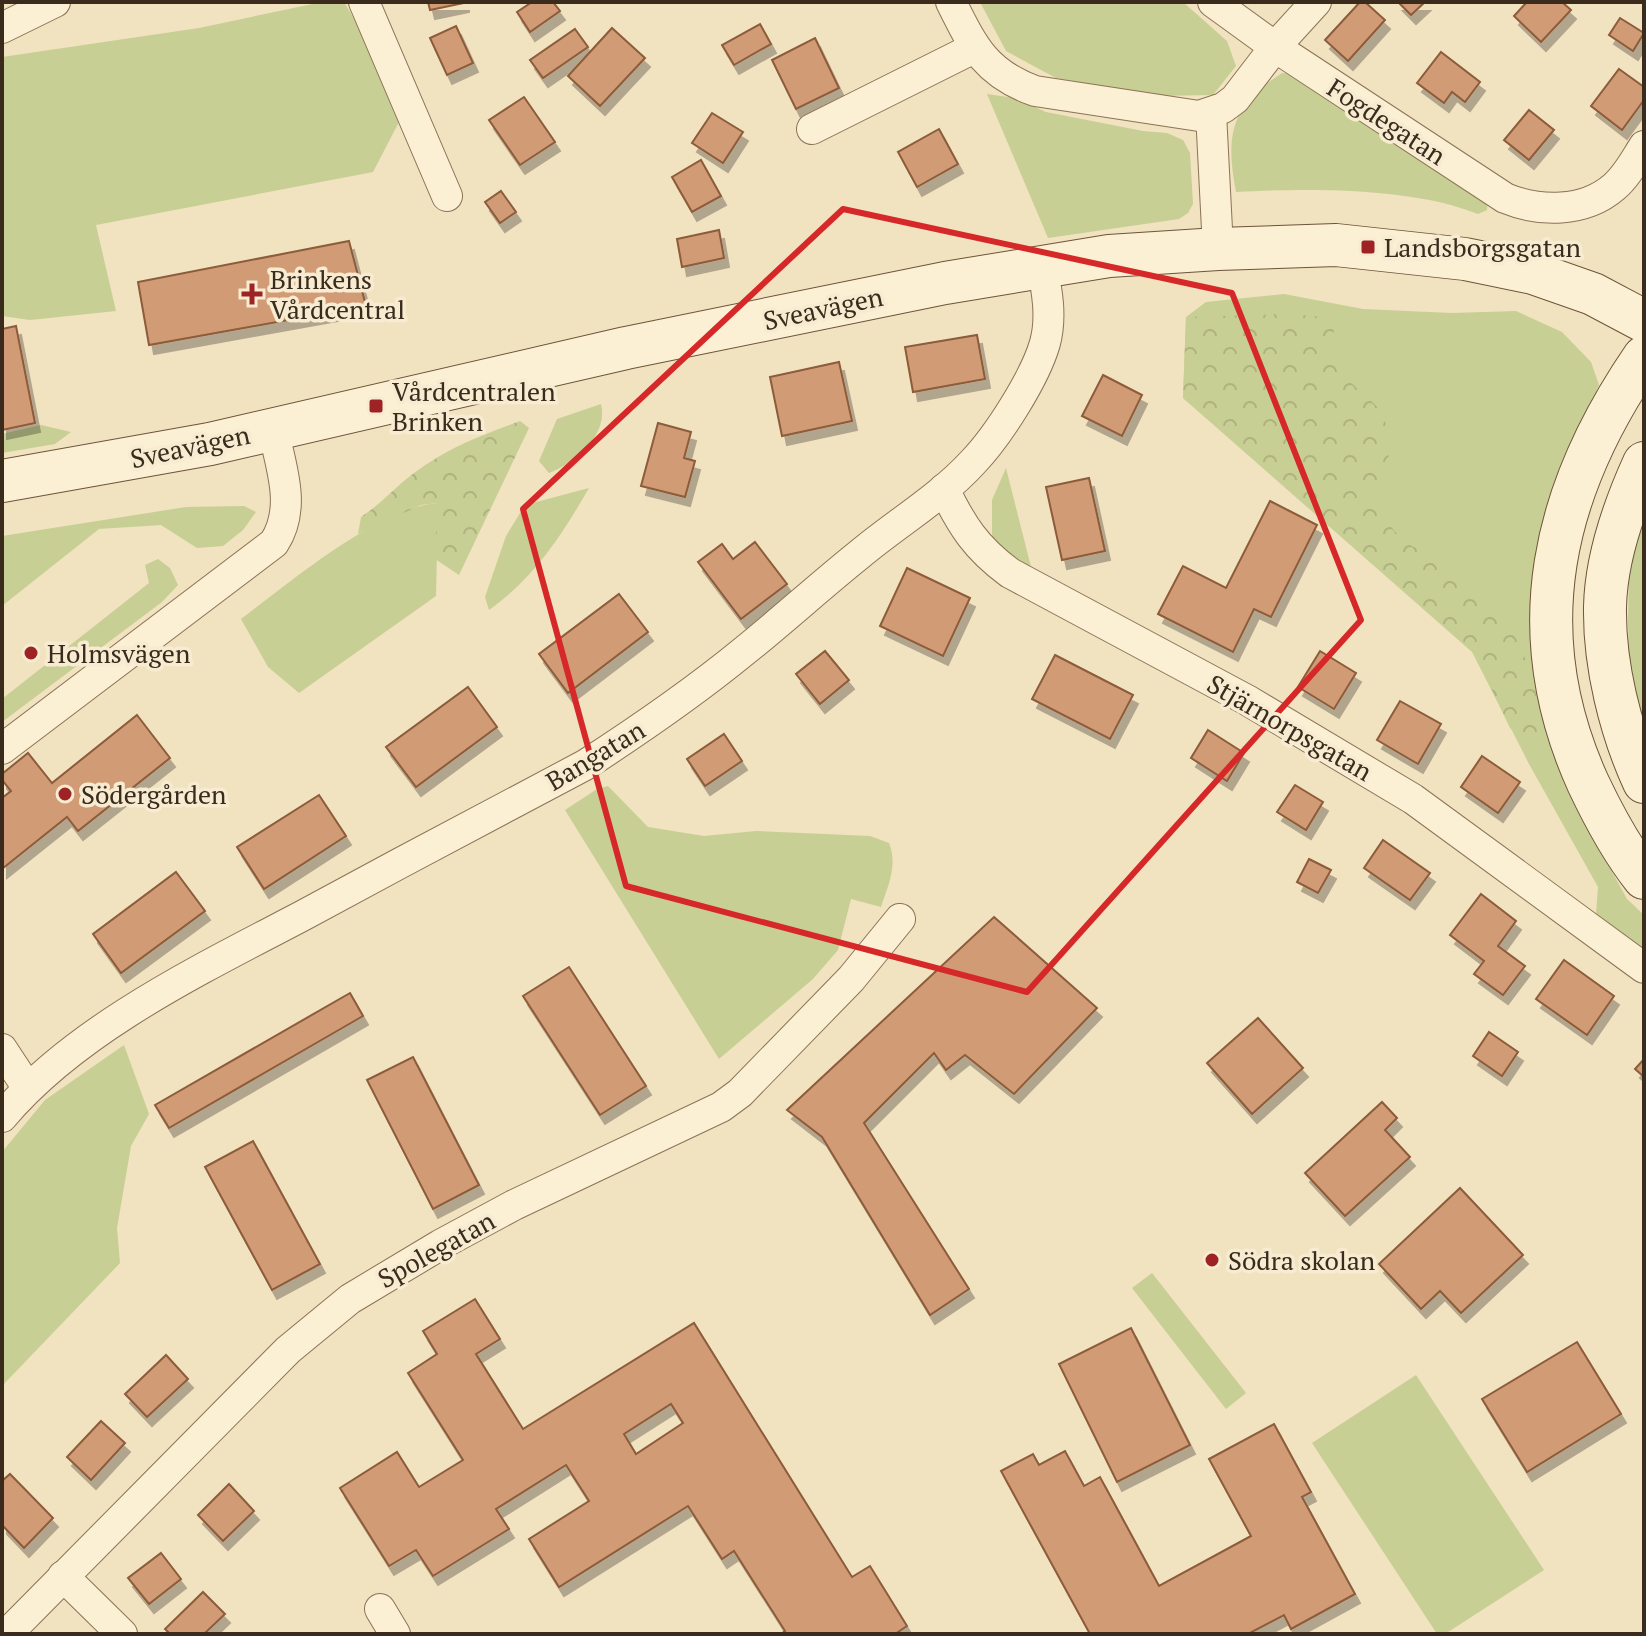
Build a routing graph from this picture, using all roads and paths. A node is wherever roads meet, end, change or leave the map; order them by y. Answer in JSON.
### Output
{"nodes":[{"id":1,"x":364,"y":2,"type":"edge"},
{"id":2,"x":951,"y":2,"type":"edge"},
{"id":3,"x":1213,"y":2,"type":"edge"},
{"id":4,"x":1316,"y":2,"type":"edge"},
{"id":5,"x":45,"y":8,"type":"edge"},
{"id":6,"x":2,"y":28,"type":"edge"},
{"id":7,"x":1275,"y":47,"type":"junction"},
{"id":8,"x":974,"y":48,"type":"junction"},
{"id":9,"x":1211,"y":113,"type":"junction"},
{"id":10,"x":812,"y":129,"type":"dead end"},
{"id":11,"x":1644,"y":146,"type":"edge"},
{"id":12,"x":447,"y":196,"type":"dead end"},
{"id":13,"x":1218,"y":249,"type":"junction"},
{"id":14,"x":1042,"y":265,"type":"junction"},
{"id":15,"x":1644,"y":321,"type":"edge"},
{"id":16,"x":1644,"y":357,"type":"edge"},
{"id":17,"x":273,"y":429,"type":"junction"},
{"id":18,"x":1644,"y":463,"type":"edge"},
{"id":19,"x":2,"y":481,"type":"edge"},
{"id":20,"x":944,"y":489,"type":"junction"},
{"id":21,"x":2,"y":749,"type":"edge"},
{"id":22,"x":1644,"y":782,"type":"edge"},
{"id":23,"x":1644,"y":878,"type":"edge"},
{"id":24,"x":900,"y":919,"type":"dead end"},
{"id":25,"x":1644,"y":968,"type":"edge"},
{"id":26,"x":2,"y":1049,"type":"edge"},
{"id":27,"x":27,"y":1087,"type":"junction"},
{"id":28,"x":2,"y":1117,"type":"edge"},
{"id":29,"x":63,"y":1576,"type":"junction"},
{"id":30,"x":7,"y":1634,"type":"edge"},
{"id":31,"x":122,"y":1634,"type":"edge"}],
"edges":[{"from":1,"to":12,"type":"street"},
{"from":2,"to":8,"type":"street"},
{"from":3,"to":7,"type":"street","name":"Fogdegatan"},
{"from":4,"to":7,"type":"street"},
{"from":5,"to":6,"type":"street"},
{"from":7,"to":9,"type":"street"},
{"from":7,"to":11,"type":"street","name":"Fogdegatan"},
{"from":8,"to":9,"type":"street"},
{"from":8,"to":10,"type":"street"},
{"from":9,"to":13,"type":"street"},
{"from":13,"to":14,"type":"main road","name":"Sveavägen"},
{"from":13,"to":15,"type":"main road","name":"Sveavägen"},
{"from":14,"to":17,"type":"main road","name":"Sveavägen"},
{"from":14,"to":20,"type":"street","name":"Bangatan"},
{"from":16,"to":23,"type":"main road"},
{"from":17,"to":19,"type":"main road","name":"Sveavägen"},
{"from":17,"to":21,"type":"street"},
{"from":18,"to":22,"type":"main road"},
{"from":20,"to":25,"type":"street","name":"Stjärnorpsgatan"},
{"from":20,"to":27,"type":"street","name":"Bangatan"},
{"from":24,"to":29,"type":"street","name":"Spolegatan"},
{"from":26,"to":27,"type":"street"},
{"from":27,"to":28,"type":"street","name":"Bangatan"},
{"from":29,"to":30,"type":"street","name":"Spolegatan"},
{"from":29,"to":31,"type":"street"}]}
